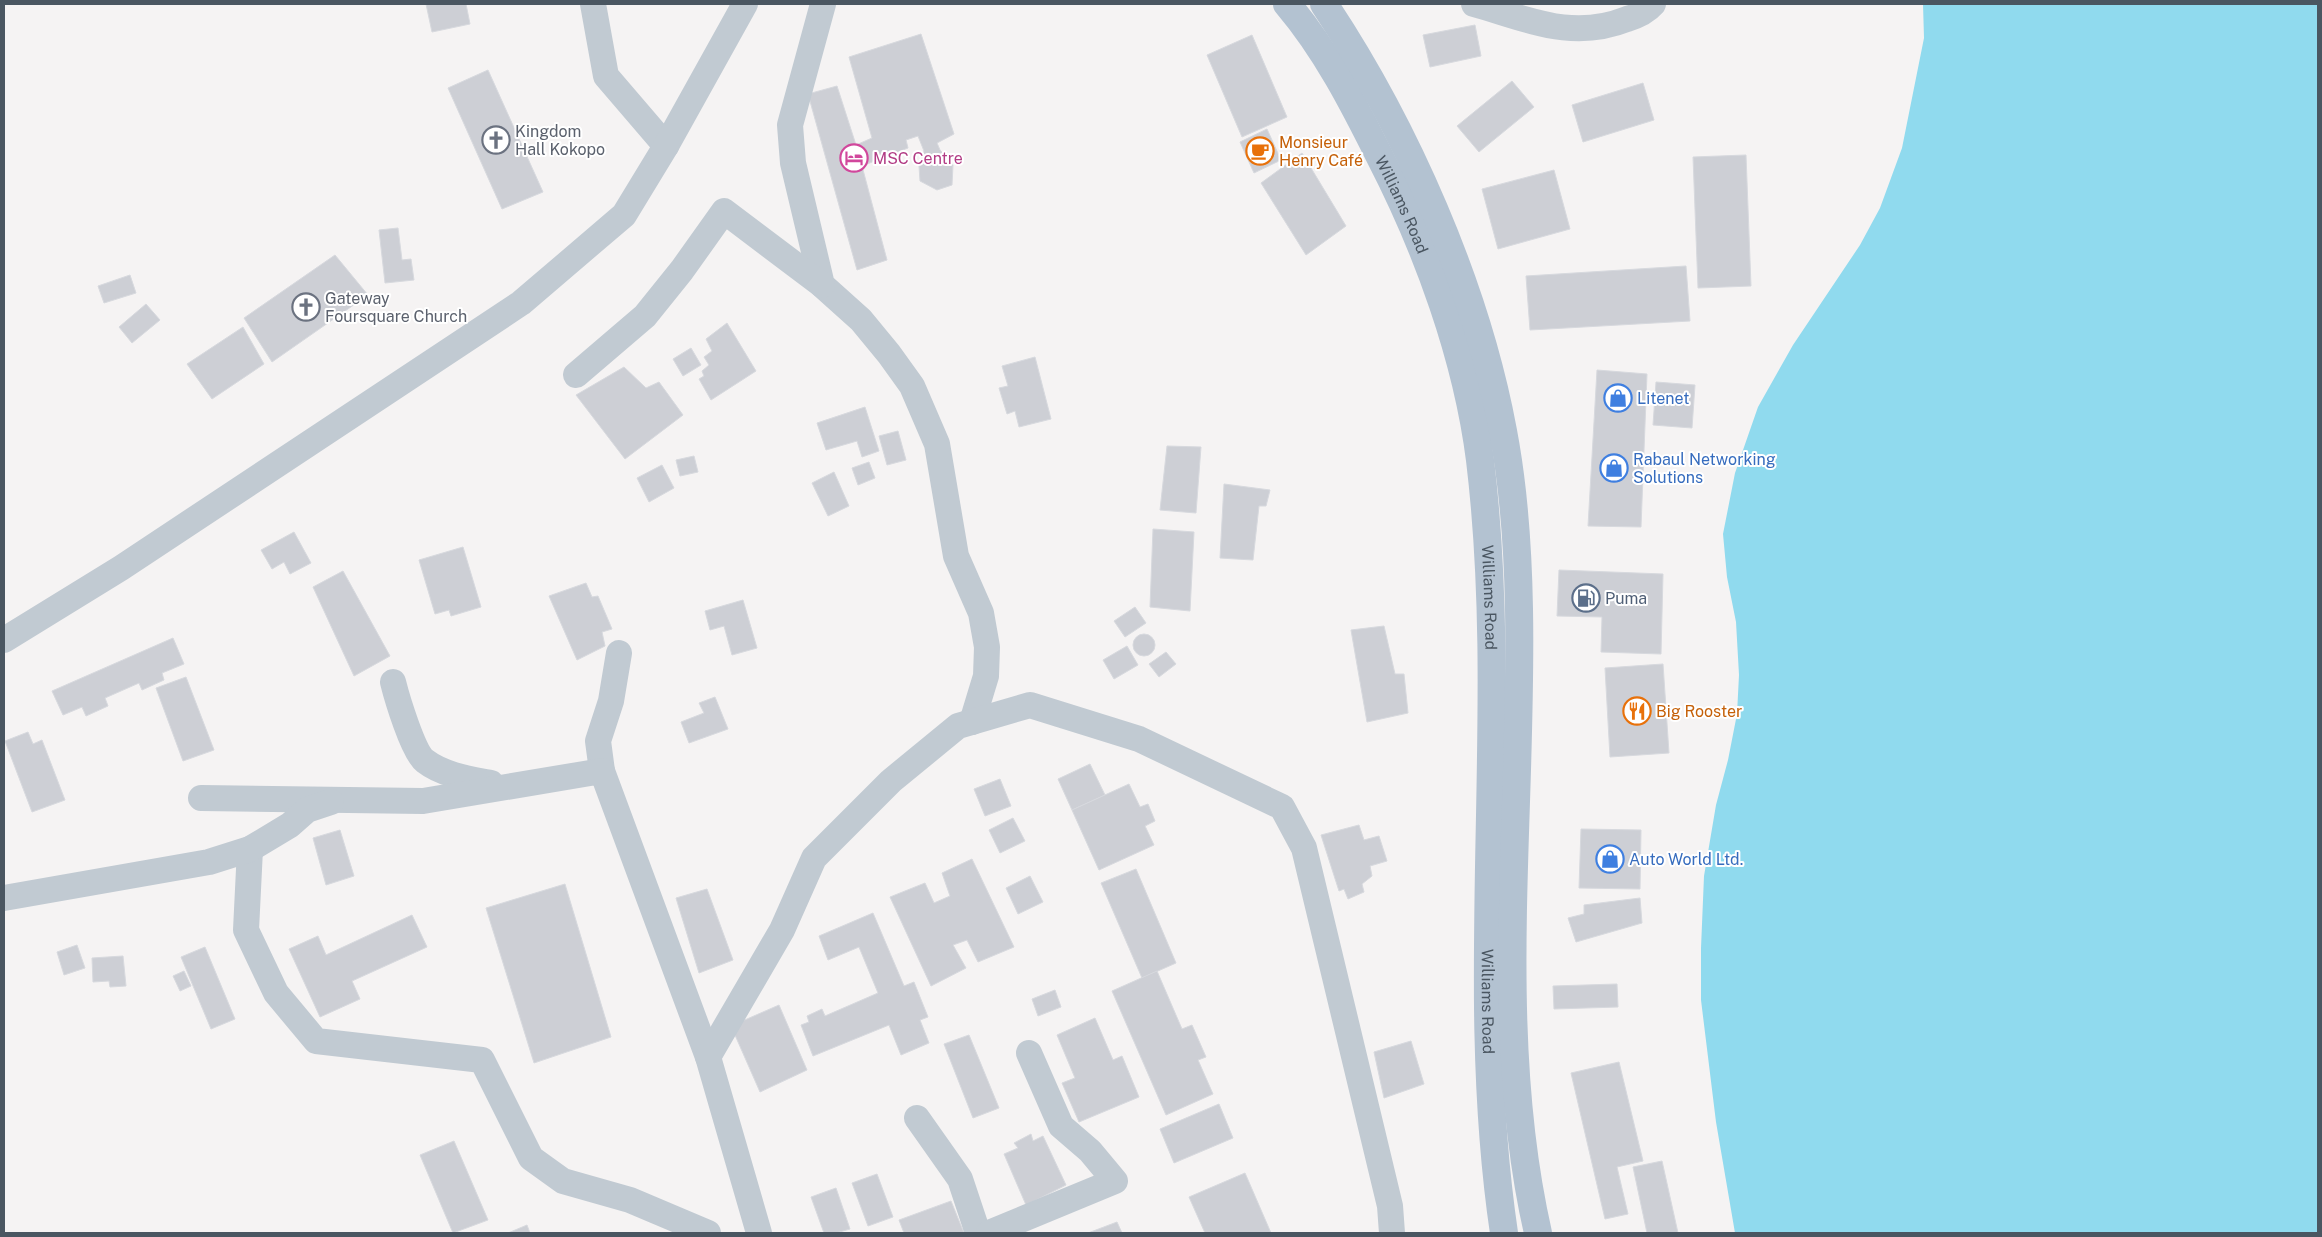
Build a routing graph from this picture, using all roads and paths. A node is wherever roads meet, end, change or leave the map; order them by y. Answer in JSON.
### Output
{"nodes":[{"id":1,"x":593,"y":4,"type":"edge"},
{"id":2,"x":745,"y":4,"type":"edge"},
{"id":3,"x":823,"y":4,"type":"edge"},
{"id":4,"x":1287,"y":4,"type":"edge"},
{"id":5,"x":1324,"y":4,"type":"edge"},
{"id":6,"x":1474,"y":4,"type":"edge"},
{"id":7,"x":1653,"y":4,"type":"edge"},
{"id":8,"x":666,"y":146,"type":"junction"},
{"id":9,"x":822,"y":285,"type":"junction"},
{"id":10,"x":576,"y":374,"type":"dead end"},
{"id":11,"x":4,"y":640,"type":"edge"},
{"id":12,"x":619,"y":653,"type":"dead end"},
{"id":13,"x":393,"y":682,"type":"dead end"},
{"id":14,"x":972,"y":722,"type":"junction"},
{"id":15,"x":602,"y":771,"type":"junction"},
{"id":16,"x":507,"y":786,"type":"junction"},
{"id":17,"x":201,"y":798,"type":"dead end"},
{"id":18,"x":342,"y":799,"type":"junction"},
{"id":19,"x":250,"y":849,"type":"junction"},
{"id":20,"x":4,"y":898,"type":"edge"},
{"id":21,"x":1029,"y":1053,"type":"dead end"},
{"id":22,"x":708,"y":1057,"type":"junction"},
{"id":23,"x":917,"y":1118,"type":"dead end"},
{"id":24,"x":708,"y":1233,"type":"edge"},
{"id":25,"x":759,"y":1233,"type":"edge"},
{"id":26,"x":978,"y":1233,"type":"edge"},
{"id":27,"x":989,"y":1233,"type":"edge"},
{"id":28,"x":1392,"y":1233,"type":"edge"},
{"id":29,"x":1504,"y":1233,"type":"edge"},
{"id":30,"x":1538,"y":1233,"type":"edge"}],
"edges":[{"from":1,"to":8,"type":"street"},
{"from":2,"to":8,"type":"street"},
{"from":3,"to":9,"type":"street"},
{"from":4,"to":29,"type":"main road","name":"Williams Road"},
{"from":5,"to":30,"type":"main road","name":"Williams Road"},
{"from":6,"to":7,"type":"street"},
{"from":8,"to":11,"type":"street"},
{"from":9,"to":10,"type":"street"},
{"from":9,"to":14,"type":"street"},
{"from":12,"to":15,"type":"street"},
{"from":13,"to":16,"type":"street"},
{"from":14,"to":22,"type":"street"},
{"from":14,"to":28,"type":"street"},
{"from":15,"to":16,"type":"street"},
{"from":15,"to":22,"type":"street"},
{"from":16,"to":18,"type":"street"},
{"from":17,"to":18,"type":"street"},
{"from":18,"to":19,"type":"street"},
{"from":19,"to":20,"type":"street"},
{"from":19,"to":24,"type":"street"},
{"from":21,"to":27,"type":"street"},
{"from":22,"to":25,"type":"street"},
{"from":23,"to":26,"type":"street"}]}
